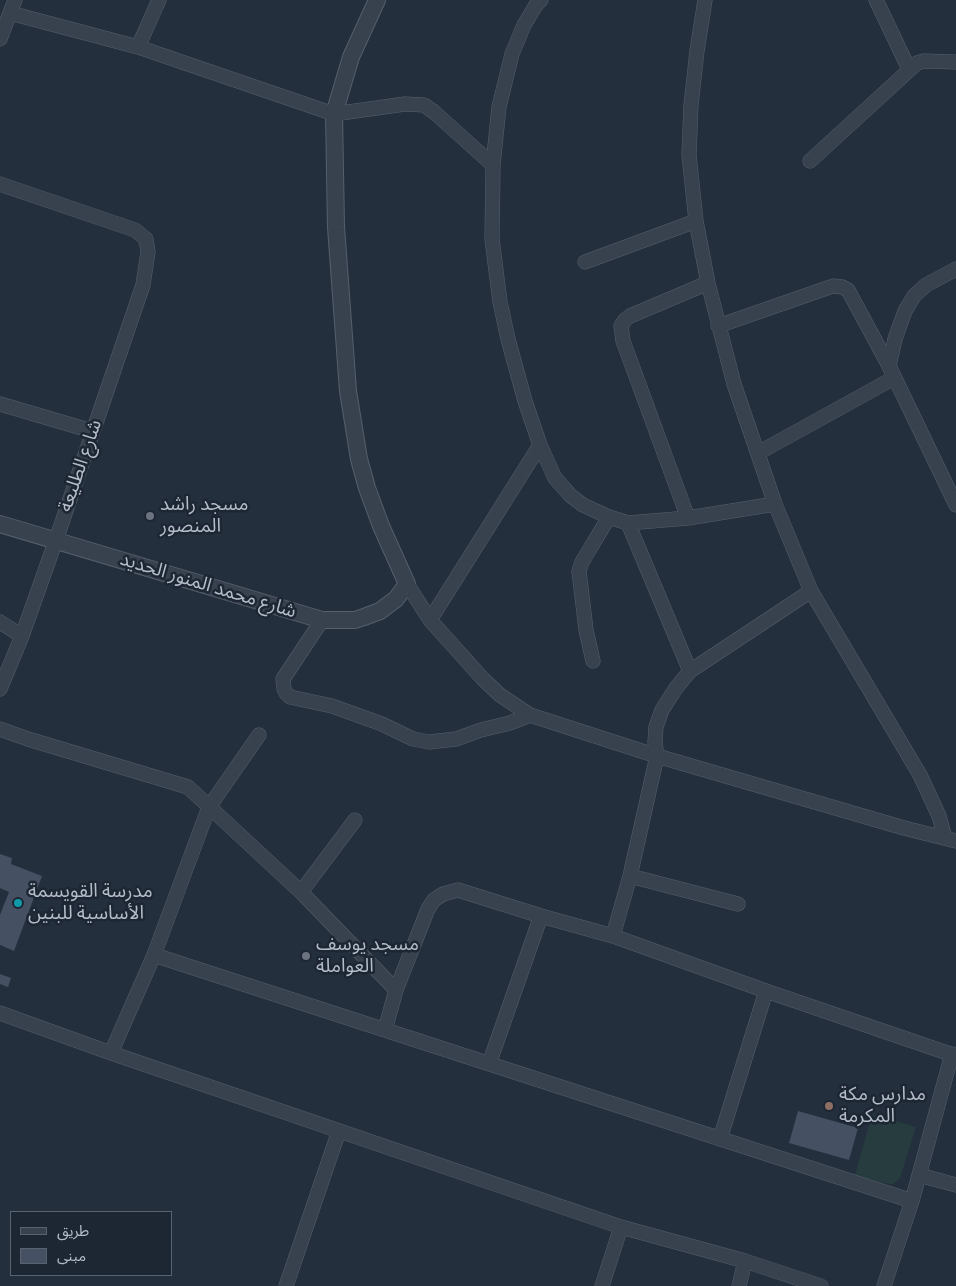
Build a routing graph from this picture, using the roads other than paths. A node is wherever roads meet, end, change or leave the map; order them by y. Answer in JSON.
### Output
{"nodes":[{"id":1,"x":159,"y":0,"type":"edge"},
{"id":2,"x":377,"y":0,"type":"edge"},
{"id":3,"x":541,"y":0,"type":"edge"},
{"id":4,"x":705,"y":0,"type":"edge"},
{"id":5,"x":876,"y":0,"type":"edge"},
{"id":6,"x":12,"y":6,"type":"edge"},
{"id":7,"x":1,"y":33,"type":"edge"},
{"id":8,"x":138,"y":47,"type":"junction"},
{"id":9,"x":956,"y":62,"type":"edge"},
{"id":10,"x":909,"y":69,"type":"junction"},
{"id":11,"x":334,"y":114,"type":"junction"},
{"id":12,"x":810,"y":161,"type":"dead end"},
{"id":13,"x":492,"y":165,"type":"junction"},
{"id":14,"x":0,"y":184,"type":"edge"},
{"id":15,"x":696,"y":221,"type":"junction"},
{"id":16,"x":585,"y":262,"type":"dead end"},
{"id":17,"x":956,"y":269,"type":"edge"},
{"id":18,"x":708,"y":283,"type":"junction"},
{"id":19,"x":718,"y":326,"type":"junction"},
{"id":20,"x":892,"y":372,"type":"junction"},
{"id":21,"x":0,"y":404,"type":"edge"},
{"id":22,"x":92,"y":432,"type":"junction"},
{"id":23,"x":540,"y":445,"type":"junction"},
{"id":24,"x":758,"y":453,"type":"junction"},
{"id":25,"x":775,"y":504,"type":"junction"},
{"id":26,"x":956,"y":505,"type":"edge"},
{"id":27,"x":609,"y":517,"type":"junction"},
{"id":28,"x":688,"y":518,"type":"junction"},
{"id":29,"x":628,"y":522,"type":"junction"},
{"id":30,"x":0,"y":524,"type":"edge"},
{"id":31,"x":56,"y":540,"type":"junction"},
{"id":32,"x":407,"y":584,"type":"junction"},
{"id":33,"x":811,"y":591,"type":"junction"},
{"id":34,"x":322,"y":620,"type":"junction"},
{"id":35,"x":430,"y":620,"type":"junction"},
{"id":36,"x":0,"y":622,"type":"edge"},
{"id":37,"x":22,"y":636,"type":"junction"},
{"id":38,"x":593,"y":661,"type":"dead end"},
{"id":39,"x":690,"y":671,"type":"junction"},
{"id":40,"x":0,"y":689,"type":"edge"},
{"id":41,"x":530,"y":715,"type":"junction"},
{"id":42,"x":0,"y":729,"type":"edge"},
{"id":43,"x":258,"y":735,"type":"dead end"},
{"id":44,"x":657,"y":756,"type":"junction"},
{"id":45,"x":209,"y":807,"type":"junction"},
{"id":46,"x":355,"y":820,"type":"dead end"},
{"id":47,"x":951,"y":840,"type":"edge"},
{"id":48,"x":630,"y":876,"type":"junction"},
{"id":49,"x":301,"y":892,"type":"junction"},
{"id":50,"x":738,"y":904,"type":"dead end"},
{"id":51,"x":541,"y":916,"type":"junction"},
{"id":52,"x":613,"y":936,"type":"junction"},
{"id":53,"x":154,"y":955,"type":"junction"},
{"id":54,"x":396,"y":990,"type":"junction"},
{"id":55,"x":766,"y":991,"type":"junction"},
{"id":56,"x":0,"y":1013,"type":"edge"},
{"id":57,"x":385,"y":1030,"type":"junction"},
{"id":58,"x":111,"y":1053,"type":"junction"},
{"id":59,"x":954,"y":1055,"type":"edge"},
{"id":60,"x":489,"y":1064,"type":"junction"},
{"id":61,"x":339,"y":1131,"type":"junction"},
{"id":62,"x":720,"y":1139,"type":"junction"},
{"id":63,"x":919,"y":1175,"type":"junction"},
{"id":64,"x":956,"y":1185,"type":"edge"},
{"id":65,"x":912,"y":1201,"type":"junction"},
{"id":66,"x":621,"y":1227,"type":"junction"},
{"id":67,"x":746,"y":1261,"type":"junction"},
{"id":68,"x":286,"y":1286,"type":"edge"},
{"id":69,"x":602,"y":1286,"type":"edge"},
{"id":70,"x":739,"y":1286,"type":"edge"},
{"id":71,"x":821,"y":1286,"type":"edge"},
{"id":72,"x":884,"y":1286,"type":"edge"}],
"edges":[{"from":1,"to":8,"type":"street"},
{"from":2,"to":11,"type":"street"},
{"from":3,"to":13,"type":"street"},
{"from":4,"to":15,"type":"street"},
{"from":5,"to":10,"type":"street"},
{"from":6,"to":7,"type":"street"},
{"from":6,"to":8,"type":"street"},
{"from":8,"to":11,"type":"street"},
{"from":9,"to":10,"type":"street"},
{"from":10,"to":12,"type":"street"},
{"from":11,"to":13,"type":"street"},
{"from":11,"to":32,"type":"street"},
{"from":13,"to":23,"type":"street"},
{"from":14,"to":22,"type":"street","name":"شارع الطليعة"},
{"from":15,"to":16,"type":"street"},
{"from":15,"to":18,"type":"street"},
{"from":17,"to":20,"type":"street"},
{"from":18,"to":19,"type":"street"},
{"from":18,"to":28,"type":"street"},
{"from":19,"to":20,"type":"street"},
{"from":19,"to":24,"type":"street"},
{"from":20,"to":24,"type":"street"},
{"from":20,"to":26,"type":"street"},
{"from":21,"to":22,"type":"street"},
{"from":22,"to":31,"type":"street","name":"شارع الطليعة"},
{"from":23,"to":27,"type":"street"},
{"from":23,"to":35,"type":"street"},
{"from":24,"to":25,"type":"street"},
{"from":25,"to":28,"type":"street"},
{"from":25,"to":33,"type":"street"},
{"from":27,"to":29,"type":"street"},
{"from":27,"to":38,"type":"street"},
{"from":28,"to":29,"type":"street"},
{"from":29,"to":39,"type":"street"},
{"from":30,"to":31,"type":"street","name":"شارع محمد المنور الحديد"},
{"from":31,"to":34,"type":"street","name":"شارع محمد المنور الحديد"},
{"from":31,"to":37,"type":"street","name":"شارع الطليعة"},
{"from":32,"to":34,"type":"street","name":"شارع محمد المنور الحديد"},
{"from":32,"to":35,"type":"street"},
{"from":33,"to":39,"type":"street"},
{"from":33,"to":47,"type":"street"},
{"from":34,"to":41,"type":"street"},
{"from":35,"to":41,"type":"street"},
{"from":36,"to":37,"type":"street"},
{"from":37,"to":40,"type":"street","name":"شارع الطليعة"},
{"from":39,"to":44,"type":"street"},
{"from":41,"to":44,"type":"street"},
{"from":42,"to":45,"type":"street"},
{"from":43,"to":45,"type":"street"},
{"from":44,"to":47,"type":"street"},
{"from":44,"to":48,"type":"street"},
{"from":45,"to":49,"type":"street"},
{"from":45,"to":53,"type":"street"},
{"from":46,"to":49,"type":"street"},
{"from":48,"to":50,"type":"street"},
{"from":48,"to":52,"type":"street"},
{"from":49,"to":54,"type":"street"},
{"from":51,"to":52,"type":"street"},
{"from":51,"to":54,"type":"street"},
{"from":51,"to":60,"type":"street"},
{"from":52,"to":55,"type":"street"},
{"from":53,"to":57,"type":"street"},
{"from":53,"to":58,"type":"street"},
{"from":54,"to":57,"type":"street"},
{"from":55,"to":59,"type":"street"},
{"from":55,"to":62,"type":"street"},
{"from":56,"to":58,"type":"street"},
{"from":57,"to":60,"type":"street"},
{"from":58,"to":61,"type":"street"},
{"from":59,"to":63,"type":"street"},
{"from":60,"to":62,"type":"street"},
{"from":61,"to":66,"type":"street"},
{"from":61,"to":68,"type":"street"},
{"from":62,"to":65,"type":"street"},
{"from":63,"to":64,"type":"street"},
{"from":63,"to":65,"type":"street"},
{"from":65,"to":72,"type":"street"},
{"from":66,"to":67,"type":"street"},
{"from":66,"to":69,"type":"street"},
{"from":67,"to":70,"type":"street"},
{"from":67,"to":71,"type":"street"}]}
